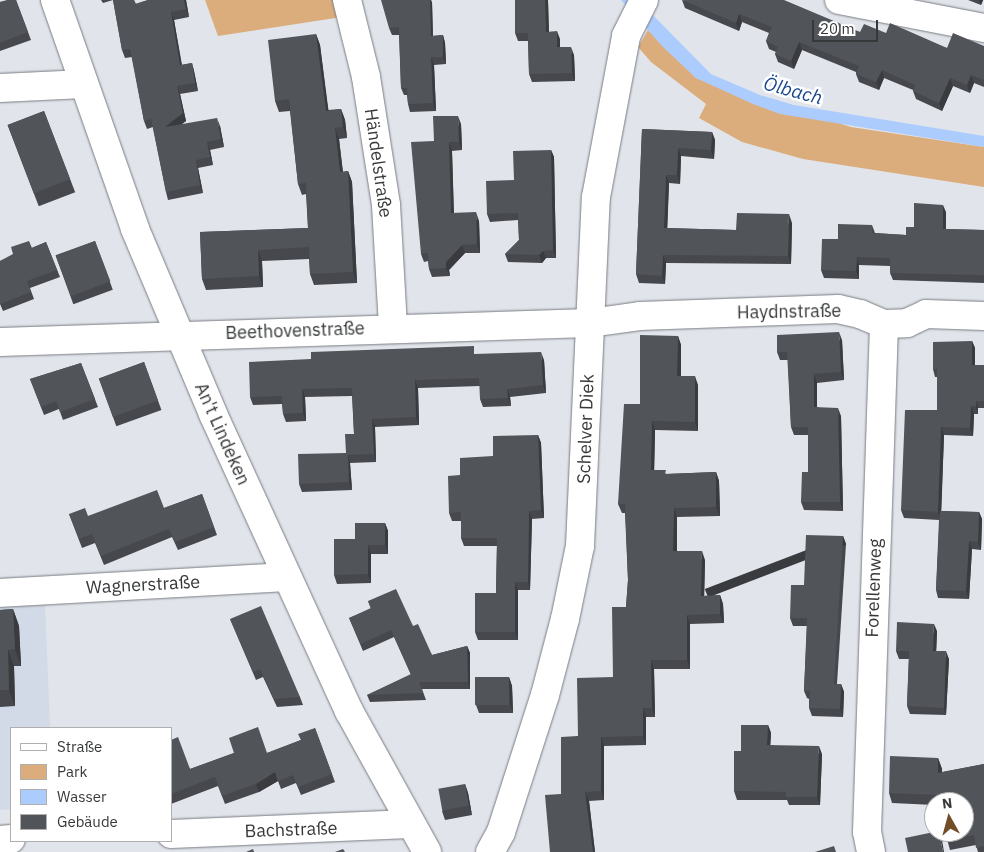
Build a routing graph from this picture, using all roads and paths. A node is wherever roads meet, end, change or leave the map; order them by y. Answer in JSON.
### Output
{"nodes":[{"id":1,"x":55,"y":0,"type":"edge"},
{"id":2,"x":347,"y":0,"type":"edge"},
{"id":3,"x":644,"y":0,"type":"edge"},
{"id":4,"x":839,"y":0,"type":"edge"},
{"id":5,"x":984,"y":28,"type":"edge"},
{"id":6,"x":84,"y":84,"type":"junction"},
{"id":7,"x":0,"y":88,"type":"edge"},
{"id":8,"x":984,"y":316,"type":"edge"},
{"id":9,"x":590,"y":323,"type":"junction"},
{"id":10,"x":884,"y":324,"type":"junction"},
{"id":11,"x":393,"y":328,"type":"junction"},
{"id":12,"x":179,"y":336,"type":"junction"},
{"id":13,"x":0,"y":342,"type":"edge"},
{"id":14,"x":287,"y":577,"type":"junction"},
{"id":15,"x":0,"y":594,"type":"edge"},
{"id":16,"x":410,"y":824,"type":"junction"},
{"id":17,"x":172,"y":834,"type":"edge"},
{"id":18,"x":427,"y":852,"type":"edge"},
{"id":19,"x":490,"y":852,"type":"edge"},
{"id":20,"x":871,"y":852,"type":"edge"}],
"edges":[{"from":1,"to":6,"type":"street","name":"An't Lindeken"},
{"from":2,"to":11,"type":"street","name":"Händelstraße"},
{"from":3,"to":9,"type":"street","name":"Schelver Diek"},
{"from":4,"to":5,"type":"street"},
{"from":6,"to":7,"type":"street"},
{"from":6,"to":12,"type":"street","name":"An't Lindeken"},
{"from":8,"to":10,"type":"street","name":"Haydnstraße"},
{"from":9,"to":10,"type":"street","name":"Haydnstraße"},
{"from":9,"to":11,"type":"street","name":"Beethovenstraße"},
{"from":9,"to":19,"type":"street","name":"Schelver Diek"},
{"from":10,"to":20,"type":"street","name":"Forellenweg"},
{"from":11,"to":12,"type":"street","name":"Beethovenstraße"},
{"from":12,"to":13,"type":"street","name":"Beethovenstraße"},
{"from":12,"to":14,"type":"street","name":"An't Lindeken"},
{"from":14,"to":15,"type":"street","name":"Wagnerstraße"},
{"from":14,"to":16,"type":"street","name":"An't Lindeken"},
{"from":16,"to":17,"type":"street","name":"Bachstraße"},
{"from":16,"to":18,"type":"street","name":"An't Lindeken"}]}
